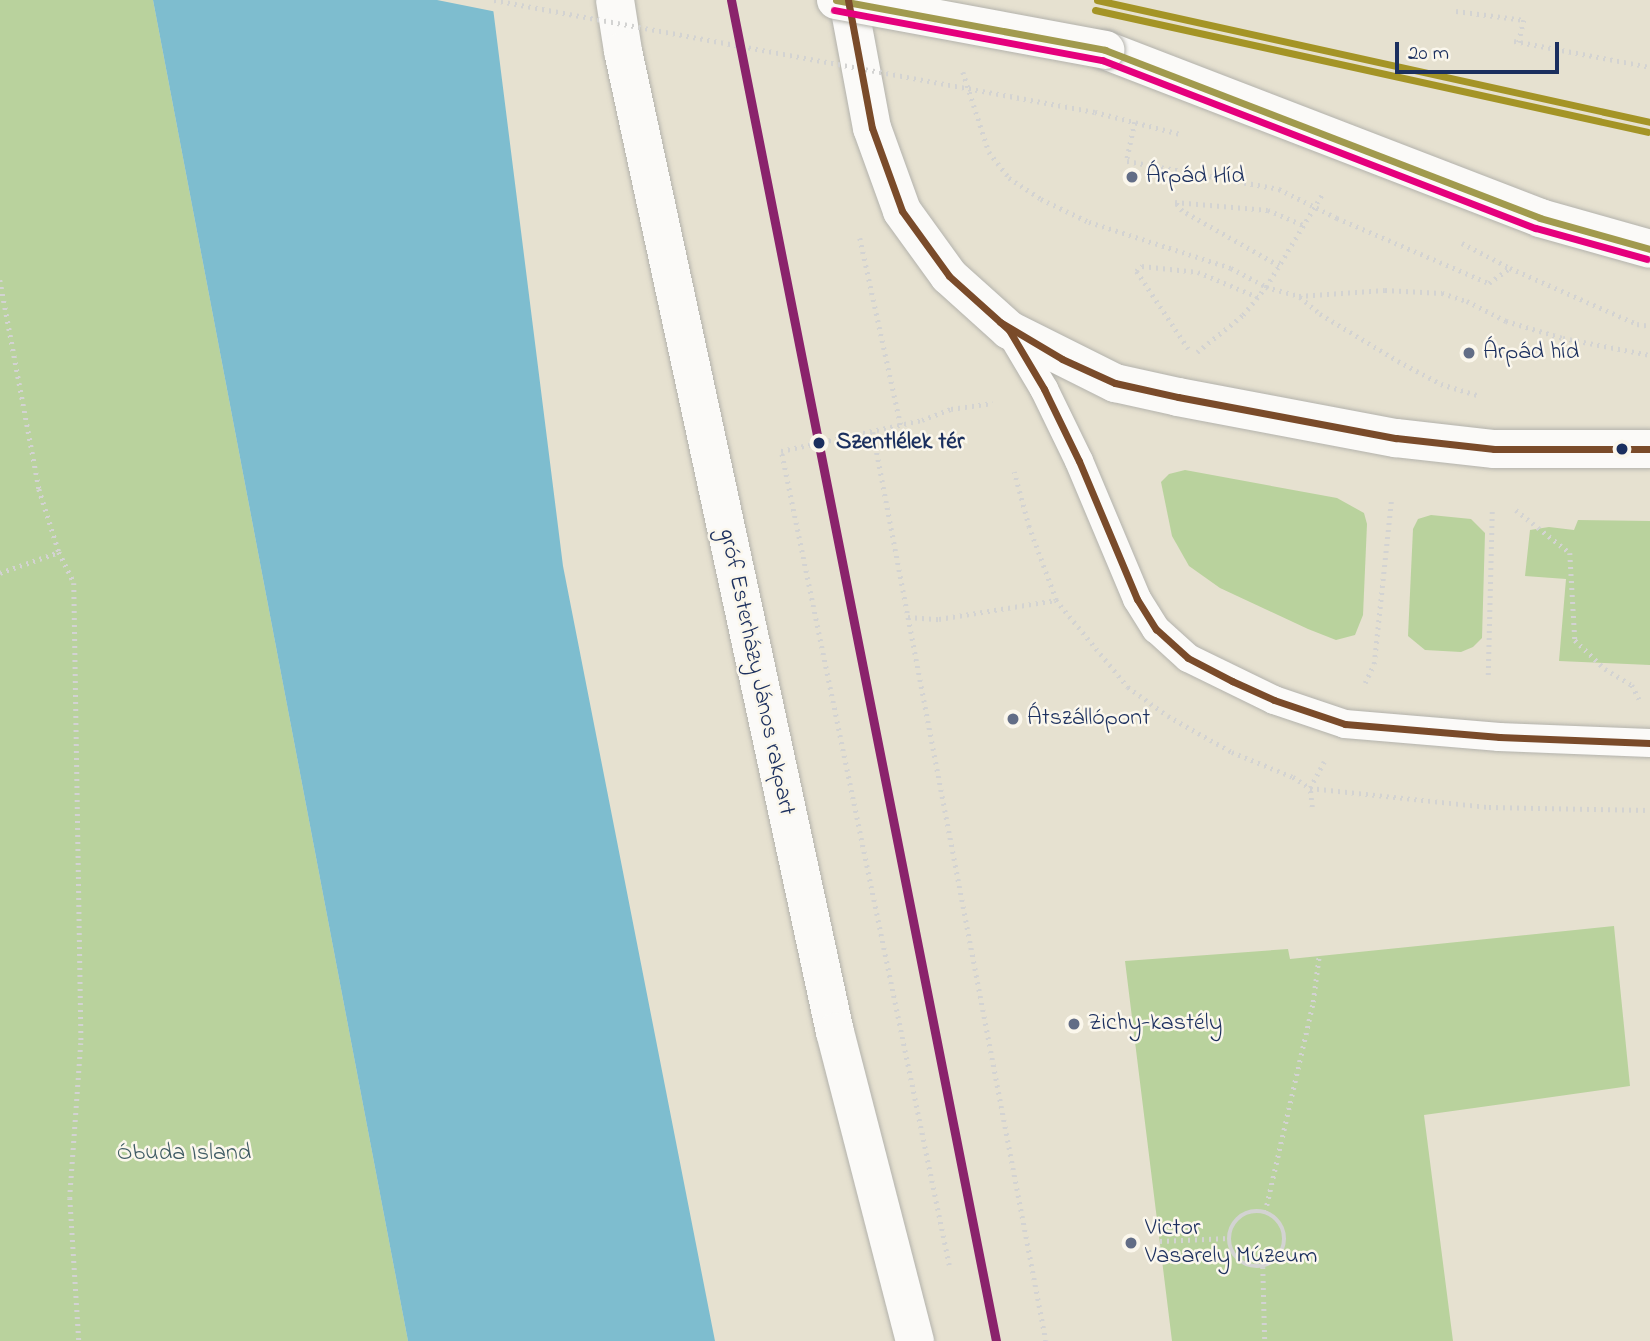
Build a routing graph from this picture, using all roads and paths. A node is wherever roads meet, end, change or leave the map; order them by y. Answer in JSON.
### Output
{"nodes":[{"id":1,"x":494,"y":0,"type":"edge"},
{"id":2,"x":615,"y":0,"type":"edge"},
{"id":3,"x":836,"y":0,"type":"edge"},
{"id":4,"x":848,"y":0,"type":"edge"},
{"id":5,"x":1456,"y":11,"type":"dead end"},
{"id":6,"x":960,"y":63,"type":"dead end"},
{"id":7,"x":1650,"y":67,"type":"edge"},
{"id":8,"x":1323,"y":192,"type":"dead end"},
{"id":9,"x":1314,"y":208,"type":"junction"},
{"id":10,"x":1304,"y":225,"type":"junction"},
{"id":11,"x":859,"y":236,"type":"dead end"},
{"id":12,"x":1650,"y":248,"type":"edge"},
{"id":13,"x":1279,"y":266,"type":"junction"},
{"id":14,"x":0,"y":280,"type":"edge"},
{"id":15,"x":1266,"y":287,"type":"junction"},
{"id":16,"x":1299,"y":296,"type":"junction"},
{"id":17,"x":1258,"y":297,"type":"junction"},
{"id":18,"x":1650,"y":326,"type":"edge"},
{"id":19,"x":1009,"y":330,"type":"junction"},
{"id":20,"x":1650,"y":355,"type":"edge"},
{"id":21,"x":1478,"y":396,"type":"dead end"},
{"id":22,"x":993,"y":403,"type":"dead end"},
{"id":23,"x":901,"y":426,"type":"junction"},
{"id":24,"x":873,"y":432,"type":"junction"},
{"id":25,"x":1650,"y":449,"type":"edge"},
{"id":26,"x":1014,"y":472,"type":"dead end"},
{"id":27,"x":1391,"y":501,"type":"dead end"},
{"id":28,"x":1492,"y":510,"type":"dead end"},
{"id":29,"x":1516,"y":510,"type":"dead end"},
{"id":30,"x":59,"y":552,"type":"junction"},
{"id":31,"x":0,"y":573,"type":"edge"},
{"id":32,"x":908,"y":617,"type":"junction"},
{"id":33,"x":1374,"y":664,"type":"dead end"},
{"id":34,"x":1488,"y":675,"type":"dead end"},
{"id":35,"x":1632,"y":685,"type":"dead end"},
{"id":36,"x":1650,"y":743,"type":"edge"},
{"id":37,"x":1310,"y":788,"type":"dead end"},
{"id":38,"x":1312,"y":807,"type":"dead end"},
{"id":39,"x":1319,"y":956,"type":"dead end"},
{"id":40,"x":1265,"y":1212,"type":"junction"},
{"id":41,"x":1229,"y":1238,"type":"junction"},
{"id":42,"x":1160,"y":1241,"type":"dead end"},
{"id":43,"x":1263,"y":1267,"type":"junction"},
{"id":44,"x":950,"y":1273,"type":"dead end"},
{"id":45,"x":79,"y":1341,"type":"edge"},
{"id":46,"x":915,"y":1341,"type":"edge"},
{"id":47,"x":1046,"y":1341,"type":"edge"},
{"id":48,"x":1265,"y":1341,"type":"edge"}],
"edges":[{"from":1,"to":9,"type":"path","bridge":true},
{"from":2,"to":46,"type":"main road","name":"gróf Esterházy János rakpart"},
{"from":3,"to":12,"type":"main road","bridge":true},
{"from":4,"to":19,"type":"main road"},
{"from":5,"to":7,"type":"path"},
{"from":6,"to":15,"type":"path"},
{"from":8,"to":9,"type":"path"},
{"from":9,"to":10,"type":"path"},
{"from":9,"to":18,"type":"path"},
{"from":10,"to":13,"type":"path"},
{"from":10,"to":13,"type":"path"},
{"from":11,"to":23,"type":"path"},
{"from":13,"to":15,"type":"path"},
{"from":14,"to":30,"type":"path"},
{"from":15,"to":16,"type":"path"},
{"from":15,"to":17,"type":"path"},
{"from":16,"to":20,"type":"path"},
{"from":16,"to":21,"type":"path"},
{"from":17,"to":17,"type":"path"},
{"from":19,"to":25,"type":"main road"},
{"from":19,"to":36,"type":"lane"},
{"from":22,"to":23,"type":"path"},
{"from":23,"to":24,"type":"path"},
{"from":24,"to":32,"type":"path"},
{"from":24,"to":44,"type":"path"},
{"from":26,"to":32,"type":"path"},
{"from":27,"to":33,"type":"path"},
{"from":28,"to":34,"type":"path"},
{"from":29,"to":35,"type":"path"},
{"from":30,"to":31,"type":"path"},
{"from":30,"to":45,"type":"path"},
{"from":32,"to":47,"type":"path"},
{"from":37,"to":38,"type":"path"},
{"from":39,"to":40,"type":"path"},
{"from":40,"to":41,"type":"path"},
{"from":40,"to":43,"type":"path"},
{"from":41,"to":42,"type":"path"},
{"from":41,"to":43,"type":"path"},
{"from":43,"to":48,"type":"path"}]}
